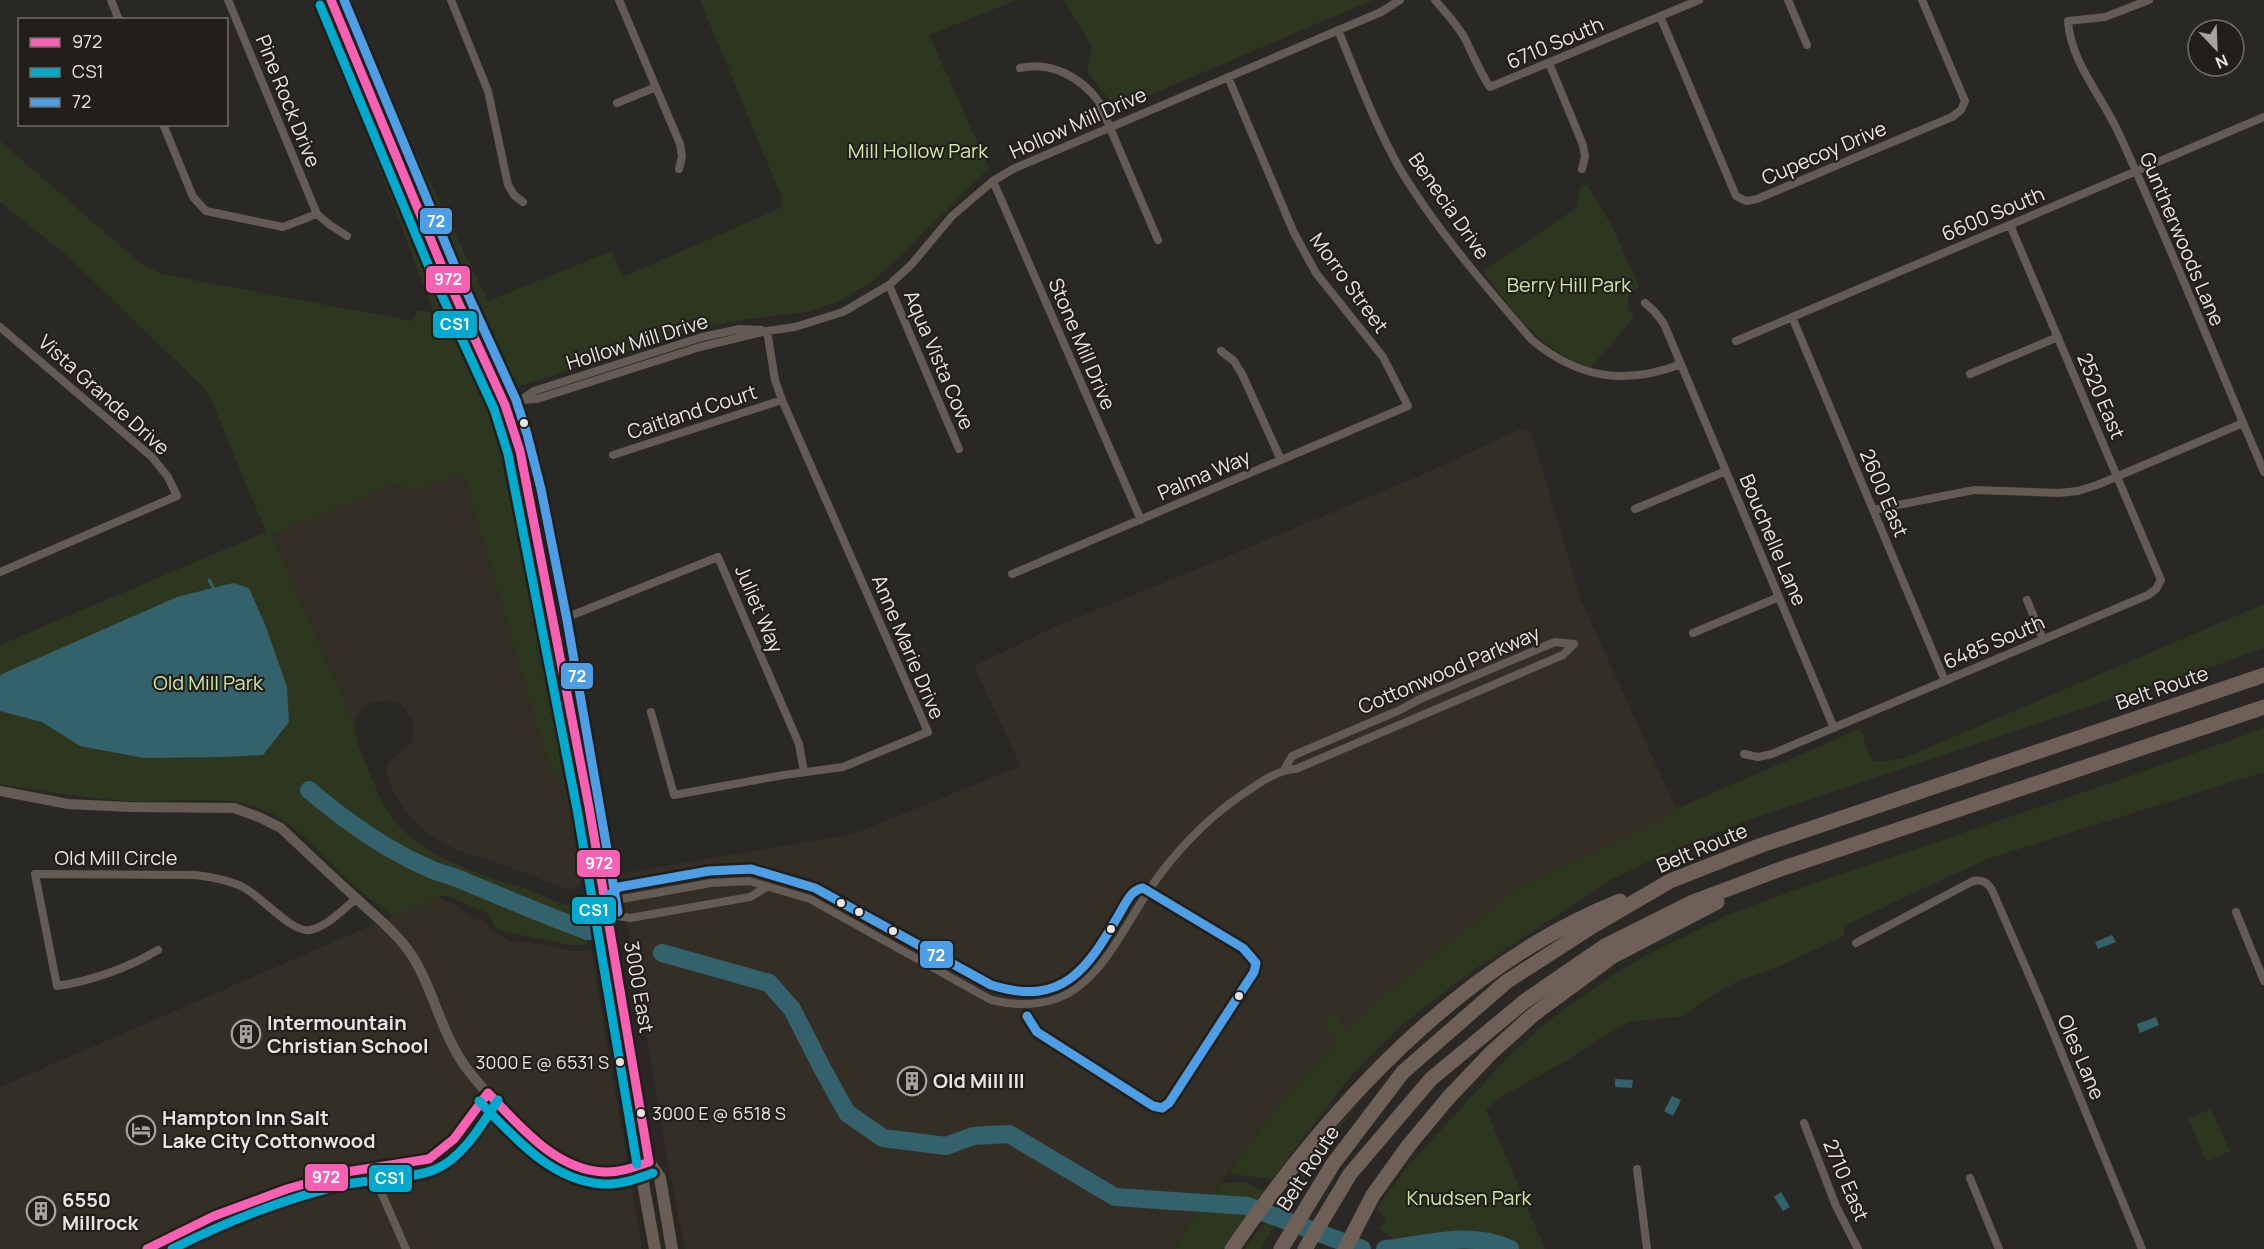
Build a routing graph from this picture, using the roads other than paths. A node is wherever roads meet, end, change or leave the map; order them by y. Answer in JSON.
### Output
{"nodes":[{"id":1,"x":112,"y":0,"type":"edge"},
{"id":2,"x":228,"y":0,"type":"edge"},
{"id":3,"x":331,"y":0,"type":"edge"},
{"id":4,"x":451,"y":0,"type":"edge"},
{"id":5,"x":619,"y":0,"type":"edge"},
{"id":6,"x":1400,"y":0,"type":"edge"},
{"id":7,"x":1434,"y":0,"type":"edge"},
{"id":8,"x":1699,"y":0,"type":"edge"},
{"id":9,"x":1788,"y":0,"type":"edge"},
{"id":10,"x":1922,"y":0,"type":"edge"},
{"id":11,"x":2149,"y":0,"type":"edge"},
{"id":12,"x":1660,"y":16,"type":"junction"},
{"id":13,"x":118,"y":18,"type":"edge"},
{"id":14,"x":1338,"y":30,"type":"junction"},
{"id":15,"x":1807,"y":45,"type":"dead end"},
{"id":16,"x":1549,"y":63,"type":"junction"},
{"id":17,"x":1020,"y":68,"type":"dead end"},
{"id":18,"x":1228,"y":77,"type":"junction"},
{"id":19,"x":656,"y":87,"type":"junction"},
{"id":20,"x":617,"y":103,"type":"dead end"},
{"id":21,"x":2264,"y":117,"type":"edge"},
{"id":22,"x":164,"y":126,"type":"edge"},
{"id":23,"x":1110,"y":126,"type":"junction"},
{"id":24,"x":679,"y":169,"type":"dead end"},
{"id":25,"x":1582,"y":169,"type":"dead end"},
{"id":26,"x":2135,"y":172,"type":"junction"},
{"id":27,"x":993,"y":181,"type":"junction"},
{"id":28,"x":522,"y":202,"type":"dead end"},
{"id":29,"x":317,"y":214,"type":"junction"},
{"id":30,"x":2010,"y":225,"type":"junction"},
{"id":31,"x":347,"y":236,"type":"dead end"},
{"id":32,"x":1158,"y":240,"type":"dead end"},
{"id":33,"x":889,"y":285,"type":"junction"},
{"id":34,"x":1646,"y":303,"type":"dead end"},
{"id":35,"x":1792,"y":317,"type":"junction"},
{"id":36,"x":0,"y":327,"type":"edge"},
{"id":37,"x":767,"y":331,"type":"junction"},
{"id":38,"x":2058,"y":338,"type":"junction"},
{"id":39,"x":1736,"y":341,"type":"dead end"},
{"id":40,"x":1221,"y":351,"type":"dead end"},
{"id":41,"x":1681,"y":364,"type":"junction"},
{"id":42,"x":1970,"y":374,"type":"dead end"},
{"id":43,"x":782,"y":400,"type":"junction"},
{"id":44,"x":505,"y":405,"type":"junction"},
{"id":45,"x":1408,"y":406,"type":"joint"},
{"id":46,"x":2243,"y":423,"type":"junction"},
{"id":47,"x":959,"y":449,"type":"dead end"},
{"id":48,"x":613,"y":455,"type":"dead end"},
{"id":49,"x":1281,"y":460,"type":"junction"},
{"id":50,"x":1726,"y":471,"type":"junction"},
{"id":51,"x":2264,"y":472,"type":"edge"},
{"id":52,"x":2117,"y":476,"type":"junction"},
{"id":53,"x":1635,"y":509,"type":"dead end"},
{"id":54,"x":1873,"y":510,"type":"junction"},
{"id":55,"x":1141,"y":520,"type":"junction"},
{"id":56,"x":0,"y":572,"type":"edge"},
{"id":57,"x":1012,"y":574,"type":"dead end"},
{"id":58,"x":2161,"y":580,"type":"joint"},
{"id":59,"x":1779,"y":597,"type":"junction"},
{"id":60,"x":2027,"y":600,"type":"dead end"},
{"id":61,"x":555,"y":622,"type":"junction"},
{"id":62,"x":1693,"y":633,"type":"dead end"},
{"id":63,"x":2043,"y":639,"type":"junction"},
{"id":64,"x":2264,"y":675,"type":"edge"},
{"id":65,"x":1945,"y":681,"type":"junction"},
{"id":66,"x":2264,"y":707,"type":"edge"},
{"id":67,"x":651,"y":712,"type":"dead end"},
{"id":68,"x":1834,"y":728,"type":"junction"},
{"id":69,"x":1744,"y":754,"type":"dead end"},
{"id":70,"x":1284,"y":770,"type":"junction"},
{"id":71,"x":804,"y":772,"type":"junction"},
{"id":72,"x":0,"y":791,"type":"edge"},
{"id":73,"x":1778,"y":870,"type":"junction"},
{"id":74,"x":1670,"y":881,"type":"junction"},
{"id":75,"x":766,"y":887,"type":"junction"},
{"id":76,"x":356,"y":899,"type":"junction"},
{"id":77,"x":2236,"y":912,"type":"dead end"},
{"id":78,"x":606,"y":914,"type":"junction"},
{"id":79,"x":1856,"y":943,"type":"dead end"},
{"id":80,"x":158,"y":950,"type":"dead end"},
{"id":81,"x":2264,"y":981,"type":"edge"},
{"id":82,"x":488,"y":1094,"type":"junction"},
{"id":83,"x":1804,"y":1123,"type":"dead end"},
{"id":84,"x":649,"y":1162,"type":"junction"},
{"id":85,"x":371,"y":1169,"type":"junction"},
{"id":86,"x":1637,"y":1169,"type":"dead end"},
{"id":87,"x":1970,"y":1178,"type":"dead end"},
{"id":88,"x":147,"y":1249,"type":"edge"},
{"id":89,"x":406,"y":1249,"type":"edge"},
{"id":90,"x":655,"y":1249,"type":"edge"},
{"id":91,"x":672,"y":1249,"type":"edge"},
{"id":92,"x":1232,"y":1249,"type":"edge"},
{"id":93,"x":1281,"y":1249,"type":"edge"},
{"id":94,"x":1305,"y":1249,"type":"edge"},
{"id":95,"x":1345,"y":1249,"type":"edge"},
{"id":96,"x":1647,"y":1249,"type":"edge"},
{"id":97,"x":1858,"y":1249,"type":"edge"},
{"id":98,"x":1999,"y":1249,"type":"edge"},
{"id":99,"x":2142,"y":1249,"type":"edge"}],
"edges":[{"from":1,"to":13,"type":"street"},
{"from":2,"to":29,"type":"street","name":"Pine Rock Drive"},
{"from":3,"to":44,"type":"main road","name":"3000 East"},
{"from":4,"to":28,"type":"street"},
{"from":5,"to":19,"type":"street"},
{"from":6,"to":14,"type":"street","name":"Hollow Mill Drive"},
{"from":7,"to":16,"type":"street","name":"6710 South"},
{"from":8,"to":12,"type":"street","name":"6710 South"},
{"from":9,"to":15,"type":"street"},
{"from":10,"to":12,"type":"street","name":"Cupecoy Drive"},
{"from":11,"to":26,"type":"street","name":"Guntherwoods Lane"},
{"from":12,"to":16,"type":"street","name":"6710 South"},
{"from":14,"to":18,"type":"street","name":"Hollow Mill Drive"},
{"from":14,"to":41,"type":"street","name":"Benecia Drive"},
{"from":16,"to":25,"type":"street"},
{"from":17,"to":23,"type":"street"},
{"from":18,"to":23,"type":"street","name":"Hollow Mill Drive"},
{"from":18,"to":45,"type":"street","name":"Morro Street"},
{"from":19,"to":20,"type":"street"},
{"from":19,"to":24,"type":"street"},
{"from":21,"to":26,"type":"street","name":"6600 South"},
{"from":22,"to":29,"type":"street"},
{"from":23,"to":27,"type":"street","name":"Hollow Mill Drive"},
{"from":23,"to":32,"type":"street"},
{"from":26,"to":30,"type":"street","name":"6600 South"},
{"from":26,"to":46,"type":"street","name":"Guntherwoods Lane"},
{"from":27,"to":33,"type":"street","name":"Hollow Mill Drive"},
{"from":27,"to":55,"type":"street","name":"Stone Mill Drive"},
{"from":29,"to":31,"type":"street"},
{"from":30,"to":35,"type":"street","name":"6600 South"},
{"from":30,"to":38,"type":"street","name":"2520 East"},
{"from":33,"to":37,"type":"street","name":"Hollow Mill Drive"},
{"from":33,"to":47,"type":"street","name":"Aqua Vista Cove"},
{"from":34,"to":41,"type":"street","name":"Bouchelle Lane"},
{"from":35,"to":39,"type":"street","name":"6600 South"},
{"from":35,"to":54,"type":"street","name":"2600 East"},
{"from":36,"to":56,"type":"street","name":"Vista Grande Drive"},
{"from":37,"to":43,"type":"street","name":"Anne Marie Drive"},
{"from":37,"to":44,"type":"street","name":"Hollow Mill Drive"},
{"from":38,"to":42,"type":"street"},
{"from":38,"to":52,"type":"street","name":"2520 East"},
{"from":40,"to":49,"type":"street"},
{"from":41,"to":50,"type":"street","name":"Bouchelle Lane"},
{"from":43,"to":48,"type":"street","name":"Caitland Court"},
{"from":43,"to":71,"type":"street","name":"Anne Marie Drive"},
{"from":44,"to":61,"type":"main road","name":"3000 East"},
{"from":45,"to":49,"type":"street","name":"Palma Way"},
{"from":46,"to":51,"type":"street","name":"Guntherwoods Lane"},
{"from":46,"to":52,"type":"street"},
{"from":49,"to":55,"type":"street","name":"Palma Way"},
{"from":50,"to":53,"type":"street"},
{"from":50,"to":59,"type":"street","name":"Bouchelle Lane"},
{"from":52,"to":54,"type":"street"},
{"from":52,"to":58,"type":"street","name":"2520 East"},
{"from":54,"to":65,"type":"street","name":"2600 East"},
{"from":55,"to":57,"type":"street","name":"Palma Way"},
{"from":58,"to":63,"type":"street","name":"6485 South"},
{"from":59,"to":62,"type":"street"},
{"from":59,"to":68,"type":"street","name":"Bouchelle Lane"},
{"from":60,"to":63,"type":"street"},
{"from":61,"to":71,"type":"street","name":"Juliet Way"},
{"from":61,"to":78,"type":"main road","name":"3000 East"},
{"from":63,"to":65,"type":"street","name":"6485 South"},
{"from":64,"to":74,"type":"highway","name":"Belt Route"},
{"from":65,"to":68,"type":"street","name":"6485 South"},
{"from":66,"to":73,"type":"highway","name":"Belt Route"},
{"from":67,"to":71,"type":"street","name":"Anne Marie Drive"},
{"from":68,"to":69,"type":"street","name":"6485 South"},
{"from":70,"to":70,"type":"street","name":"Cottonwood Parkway"},
{"from":70,"to":75,"type":"street","name":"Cottonwood Parkway"},
{"from":72,"to":76,"type":"street"},
{"from":73,"to":94,"type":"highway","name":"Belt Route"},
{"from":73,"to":95,"type":"highway"},
{"from":74,"to":92,"type":"highway"},
{"from":74,"to":93,"type":"highway","name":"Belt Route"},
{"from":75,"to":78,"type":"street"},
{"from":75,"to":78,"type":"street","name":"Cottonwood Parkway"},
{"from":76,"to":80,"type":"street","name":"Old Mill Circle"},
{"from":76,"to":82,"type":"street"},
{"from":77,"to":81,"type":"street"},
{"from":78,"to":84,"type":"main road","name":"3000 East"},
{"from":79,"to":99,"type":"street","name":"Oles Lane"},
{"from":82,"to":84,"type":"street"},
{"from":82,"to":85,"type":"street"},
{"from":83,"to":97,"type":"street","name":"2710 East"},
{"from":84,"to":90,"type":"main road","name":"3000 East"},
{"from":84,"to":91,"type":"main road","name":"3000 East"},
{"from":85,"to":88,"type":"street"},
{"from":85,"to":89,"type":"street"},
{"from":86,"to":96,"type":"street"},
{"from":87,"to":98,"type":"street"}]}
